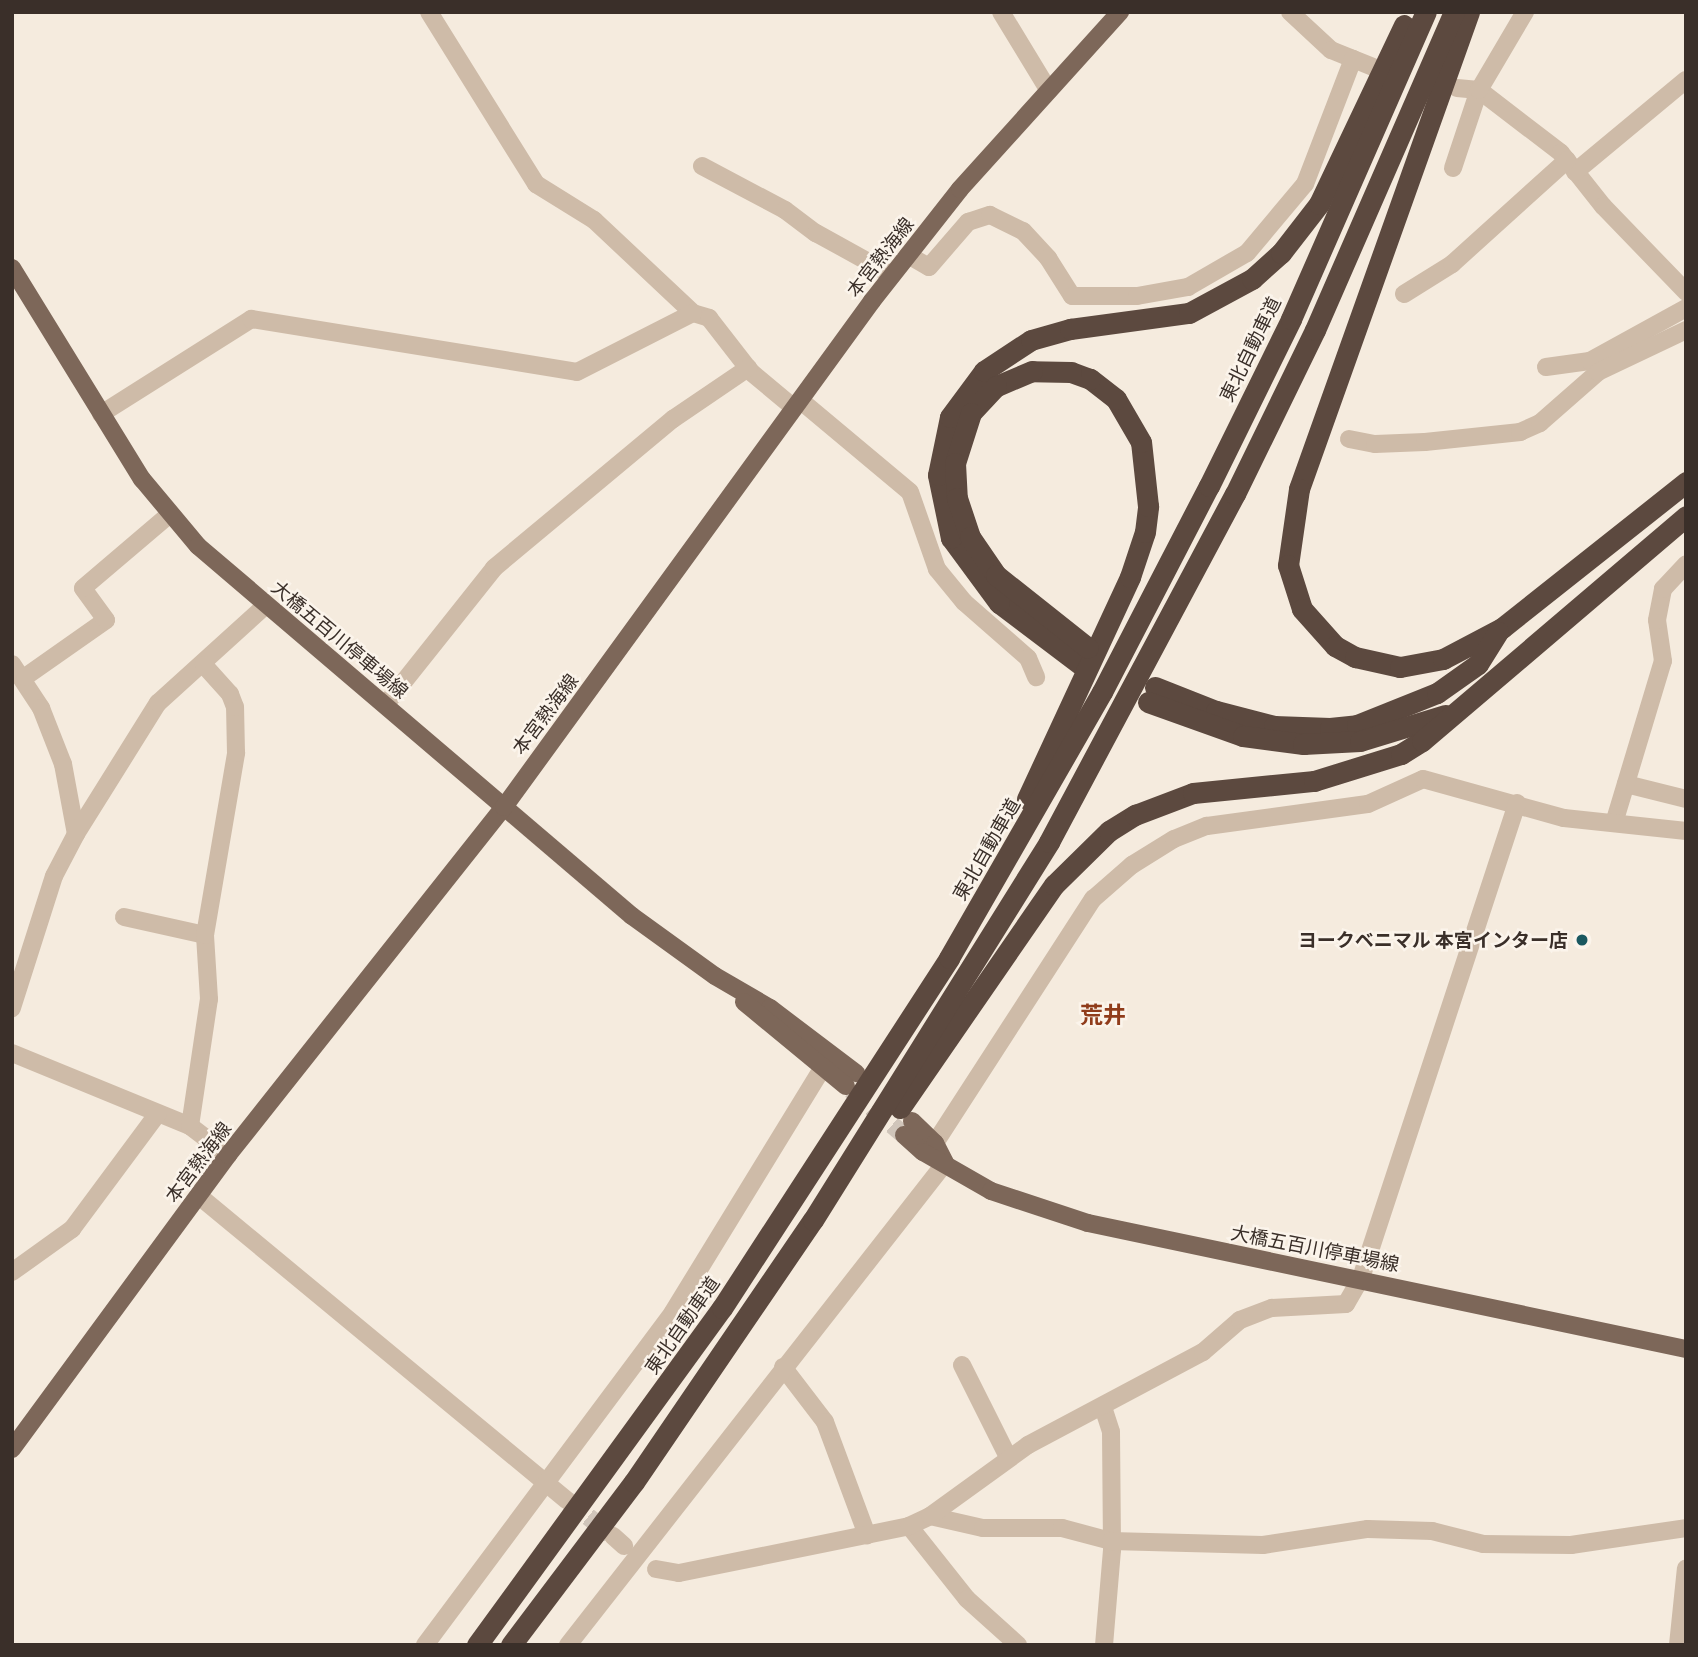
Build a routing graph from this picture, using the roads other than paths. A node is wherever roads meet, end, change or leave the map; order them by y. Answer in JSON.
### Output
{"nodes":[{"id":1,"x":429,"y":12,"type":"edge"},
{"id":2,"x":1001,"y":12,"type":"edge"},
{"id":3,"x":1120,"y":12,"type":"edge"},
{"id":4,"x":1290,"y":12,"type":"edge"},
{"id":5,"x":1410,"y":12,"type":"edge"},
{"id":6,"x":1426,"y":12,"type":"edge"},
{"id":7,"x":1454,"y":12,"type":"edge"},
{"id":8,"x":1469,"y":12,"type":"edge"},
{"id":9,"x":1525,"y":12,"type":"edge"},
{"id":10,"x":1353,"y":59,"type":"junction"},
{"id":11,"x":1373,"y":67,"type":"dead end"},
{"id":12,"x":1686,"y":80,"type":"edge"},
{"id":13,"x":1457,"y":88,"type":"dead end"},
{"id":14,"x":1479,"y":90,"type":"junction"},
{"id":15,"x":1049,"y":91,"type":"junction"},
{"id":16,"x":702,"y":166,"type":"dead end"},
{"id":17,"x":1571,"y":166,"type":"junction"},
{"id":18,"x":1453,"y":168,"type":"dead end"},
{"id":19,"x":908,"y":255,"type":"junction"},
{"id":20,"x":12,"y":268,"type":"edge"},
{"id":21,"x":892,"y":275,"type":"junction"},
{"id":22,"x":1686,"y":292,"type":"edge"},
{"id":23,"x":1404,"y":294,"type":"dead end"},
{"id":24,"x":1686,"y":308,"type":"edge"},
{"id":25,"x":693,"y":313,"type":"junction"},
{"id":26,"x":1686,"y":330,"type":"edge"},
{"id":27,"x":1546,"y":367,"type":"dead end"},
{"id":28,"x":748,"y":368,"type":"junction"},
{"id":29,"x":797,"y":404,"type":"junction"},
{"id":30,"x":101,"y":414,"type":"junction"},
{"id":31,"x":1349,"y":439,"type":"dead end"},
{"id":32,"x":1686,"y":482,"type":"edge"},
{"id":33,"x":170,"y":514,"type":"junction"},
{"id":34,"x":1686,"y":516,"type":"edge"},
{"id":35,"x":1686,"y":564,"type":"edge"},
{"id":36,"x":266,"y":604,"type":"junction"},
{"id":37,"x":1502,"y":628,"type":"junction"},
{"id":38,"x":12,"y":664,"type":"edge"},
{"id":39,"x":204,"y":665,"type":"junction"},
{"id":40,"x":25,"y":677,"type":"junction"},
{"id":41,"x":1035,"y":677,"type":"dead end"},
{"id":42,"x":386,"y":705,"type":"junction"},
{"id":43,"x":1457,"y":711,"type":"junction"},
{"id":44,"x":1626,"y":784,"type":"junction"},
{"id":45,"x":1686,"y":799,"type":"edge"},
{"id":46,"x":1517,"y":803,"type":"junction"},
{"id":47,"x":504,"y":807,"type":"junction"},
{"id":48,"x":1614,"y":823,"type":"junction"},
{"id":49,"x":1686,"y":831,"type":"edge"},
{"id":50,"x":76,"y":834,"type":"junction"},
{"id":51,"x":124,"y":917,"type":"dead end"},
{"id":52,"x":205,"y":935,"type":"junction"},
{"id":53,"x":949,"y":958,"type":"junction"},
{"id":54,"x":19,"y":968,"type":"edge"},
{"id":55,"x":715,"y":976,"type":"junction"},
{"id":56,"x":12,"y":1008,"type":"edge"},
{"id":57,"x":12,"y":1053,"type":"edge"},
{"id":58,"x":823,"y":1067,"type":"junction"},
{"id":59,"x":158,"y":1113,"type":"junction"},
{"id":60,"x":190,"y":1126,"type":"junction"},
{"id":61,"x":934,"y":1143,"type":"junction"},
{"id":62,"x":228,"y":1155,"type":"junction"},
{"id":63,"x":945,"y":1163,"type":"junction"},
{"id":64,"x":199,"y":1196,"type":"junction"},
{"id":65,"x":813,"y":1220,"type":"junction"},
{"id":66,"x":12,"y":1272,"type":"edge"},
{"id":67,"x":1362,"y":1279,"type":"junction"},
{"id":68,"x":1686,"y":1349,"type":"edge"},
{"id":69,"x":962,"y":1365,"type":"dead end"},
{"id":70,"x":783,"y":1367,"type":"junction"},
{"id":71,"x":1104,"y":1407,"type":"junction"},
{"id":72,"x":15,"y":1437,"type":"edge"},
{"id":73,"x":1008,"y":1457,"type":"junction"},
{"id":74,"x":545,"y":1482,"type":"junction"},
{"id":75,"x":567,"y":1500,"type":"tunnel mouth"},
{"id":76,"x":930,"y":1516,"type":"junction"},
{"id":77,"x":909,"y":1527,"type":"junction"},
{"id":78,"x":1686,"y":1528,"type":"edge"},
{"id":79,"x":867,"y":1535,"type":"junction"},
{"id":80,"x":1111,"y":1541,"type":"junction"},
{"id":81,"x":1686,"y":1568,"type":"edge"},
{"id":82,"x":656,"y":1569,"type":"dead end"},
{"id":83,"x":425,"y":1645,"type":"edge"},
{"id":84,"x":477,"y":1645,"type":"edge"},
{"id":85,"x":511,"y":1645,"type":"edge"},
{"id":86,"x":568,"y":1645,"type":"edge"},
{"id":87,"x":1018,"y":1645,"type":"edge"},
{"id":88,"x":1104,"y":1645,"type":"edge"},
{"id":89,"x":1678,"y":1645,"type":"edge"}],
"edges":[{"from":1,"to":25,"type":"street"},
{"from":2,"to":15,"type":"street"},
{"from":3,"to":15,"type":"main road","name":"本宮熱海線"},
{"from":4,"to":10,"type":"street"},
{"from":5,"to":53,"type":"highway"},
{"from":6,"to":53,"type":"highway","name":"東北自動車道"},
{"from":7,"to":65,"type":"highway"},
{"from":8,"to":37,"type":"highway"},
{"from":9,"to":14,"type":"street"},
{"from":10,"to":11,"type":"street"},
{"from":10,"to":19,"type":"street"},
{"from":12,"to":17,"type":"street"},
{"from":13,"to":14,"type":"street"},
{"from":14,"to":17,"type":"street"},
{"from":14,"to":18,"type":"street"},
{"from":15,"to":19,"type":"main road","name":"本宮熱海線"},
{"from":16,"to":21,"type":"street"},
{"from":17,"to":22,"type":"street"},
{"from":17,"to":23,"type":"street"},
{"from":19,"to":21,"type":"main road","name":"本宮熱海線"},
{"from":20,"to":30,"type":"main road","name":"大橋五百川停車場線"},
{"from":21,"to":29,"type":"main road","name":"本宮熱海線"},
{"from":24,"to":27,"type":"street"},
{"from":25,"to":28,"type":"street"},
{"from":25,"to":30,"type":"street"},
{"from":26,"to":31,"type":"street"},
{"from":28,"to":29,"type":"street"},
{"from":28,"to":42,"type":"street"},
{"from":29,"to":41,"type":"street"},
{"from":29,"to":47,"type":"main road","name":"本宮熱海線"},
{"from":30,"to":33,"type":"main road","name":"大橋五百川停車場線"},
{"from":32,"to":37,"type":"highway"},
{"from":33,"to":36,"type":"main road","name":"大橋五百川停車場線"},
{"from":33,"to":40,"type":"street"},
{"from":34,"to":43,"type":"highway"},
{"from":35,"to":44,"type":"street"},
{"from":36,"to":39,"type":"street"},
{"from":36,"to":42,"type":"main road","name":"大橋五百川停車場線"},
{"from":37,"to":43,"type":"highway"},
{"from":38,"to":40,"type":"street"},
{"from":39,"to":50,"type":"street"},
{"from":39,"to":52,"type":"street"},
{"from":40,"to":50,"type":"street"},
{"from":42,"to":47,"type":"main road","name":"大橋五百川停車場線"},
{"from":43,"to":65,"type":"highway"},
{"from":44,"to":45,"type":"street"},
{"from":44,"to":48,"type":"street"},
{"from":46,"to":48,"type":"street"},
{"from":46,"to":61,"type":"street"},
{"from":46,"to":67,"type":"street"},
{"from":47,"to":55,"type":"main road","name":"大橋五百川停車場線"},
{"from":47,"to":62,"type":"main road","name":"本宮熱海線"},
{"from":48,"to":49,"type":"street"},
{"from":50,"to":54,"type":"street"},
{"from":51,"to":52,"type":"street"},
{"from":52,"to":60,"type":"street"},
{"from":53,"to":84,"type":"highway","name":"東北自動車道"},
{"from":54,"to":56,"type":"street"},
{"from":55,"to":58,"type":"main road","name":"大橋五百川停車場線"},
{"from":55,"to":58,"type":"main road","name":"大橋五百川停車場線"},
{"from":57,"to":59,"type":"street"},
{"from":58,"to":74,"type":"street"},
{"from":59,"to":60,"type":"street"},
{"from":59,"to":66,"type":"street"},
{"from":60,"to":62,"type":"street"},
{"from":61,"to":63,"type":"main road","name":"大橋五百川停車場線"},
{"from":61,"to":63,"type":"main road","name":"大橋五百川停車場線"},
{"from":62,"to":64,"type":"main road","name":"本宮熱海線"},
{"from":63,"to":67,"type":"main road","name":"大橋五百川停車場線"},
{"from":63,"to":70,"type":"street"},
{"from":64,"to":72,"type":"main road","name":"本宮熱海線"},
{"from":64,"to":74,"type":"street"},
{"from":65,"to":85,"type":"highway"},
{"from":67,"to":68,"type":"main road","name":"大橋五百川停車場線"},
{"from":67,"to":71,"type":"street"},
{"from":69,"to":73,"type":"street"},
{"from":70,"to":79,"type":"street"},
{"from":70,"to":86,"type":"street"},
{"from":71,"to":73,"type":"street"},
{"from":71,"to":80,"type":"street"},
{"from":73,"to":76,"type":"street"},
{"from":74,"to":75,"type":"street"},
{"from":74,"to":83,"type":"street"},
{"from":76,"to":77,"type":"street"},
{"from":76,"to":80,"type":"street"},
{"from":77,"to":79,"type":"street"},
{"from":77,"to":87,"type":"street"},
{"from":78,"to":80,"type":"street"},
{"from":79,"to":82,"type":"street"},
{"from":80,"to":88,"type":"street"},
{"from":81,"to":89,"type":"street"}]}
